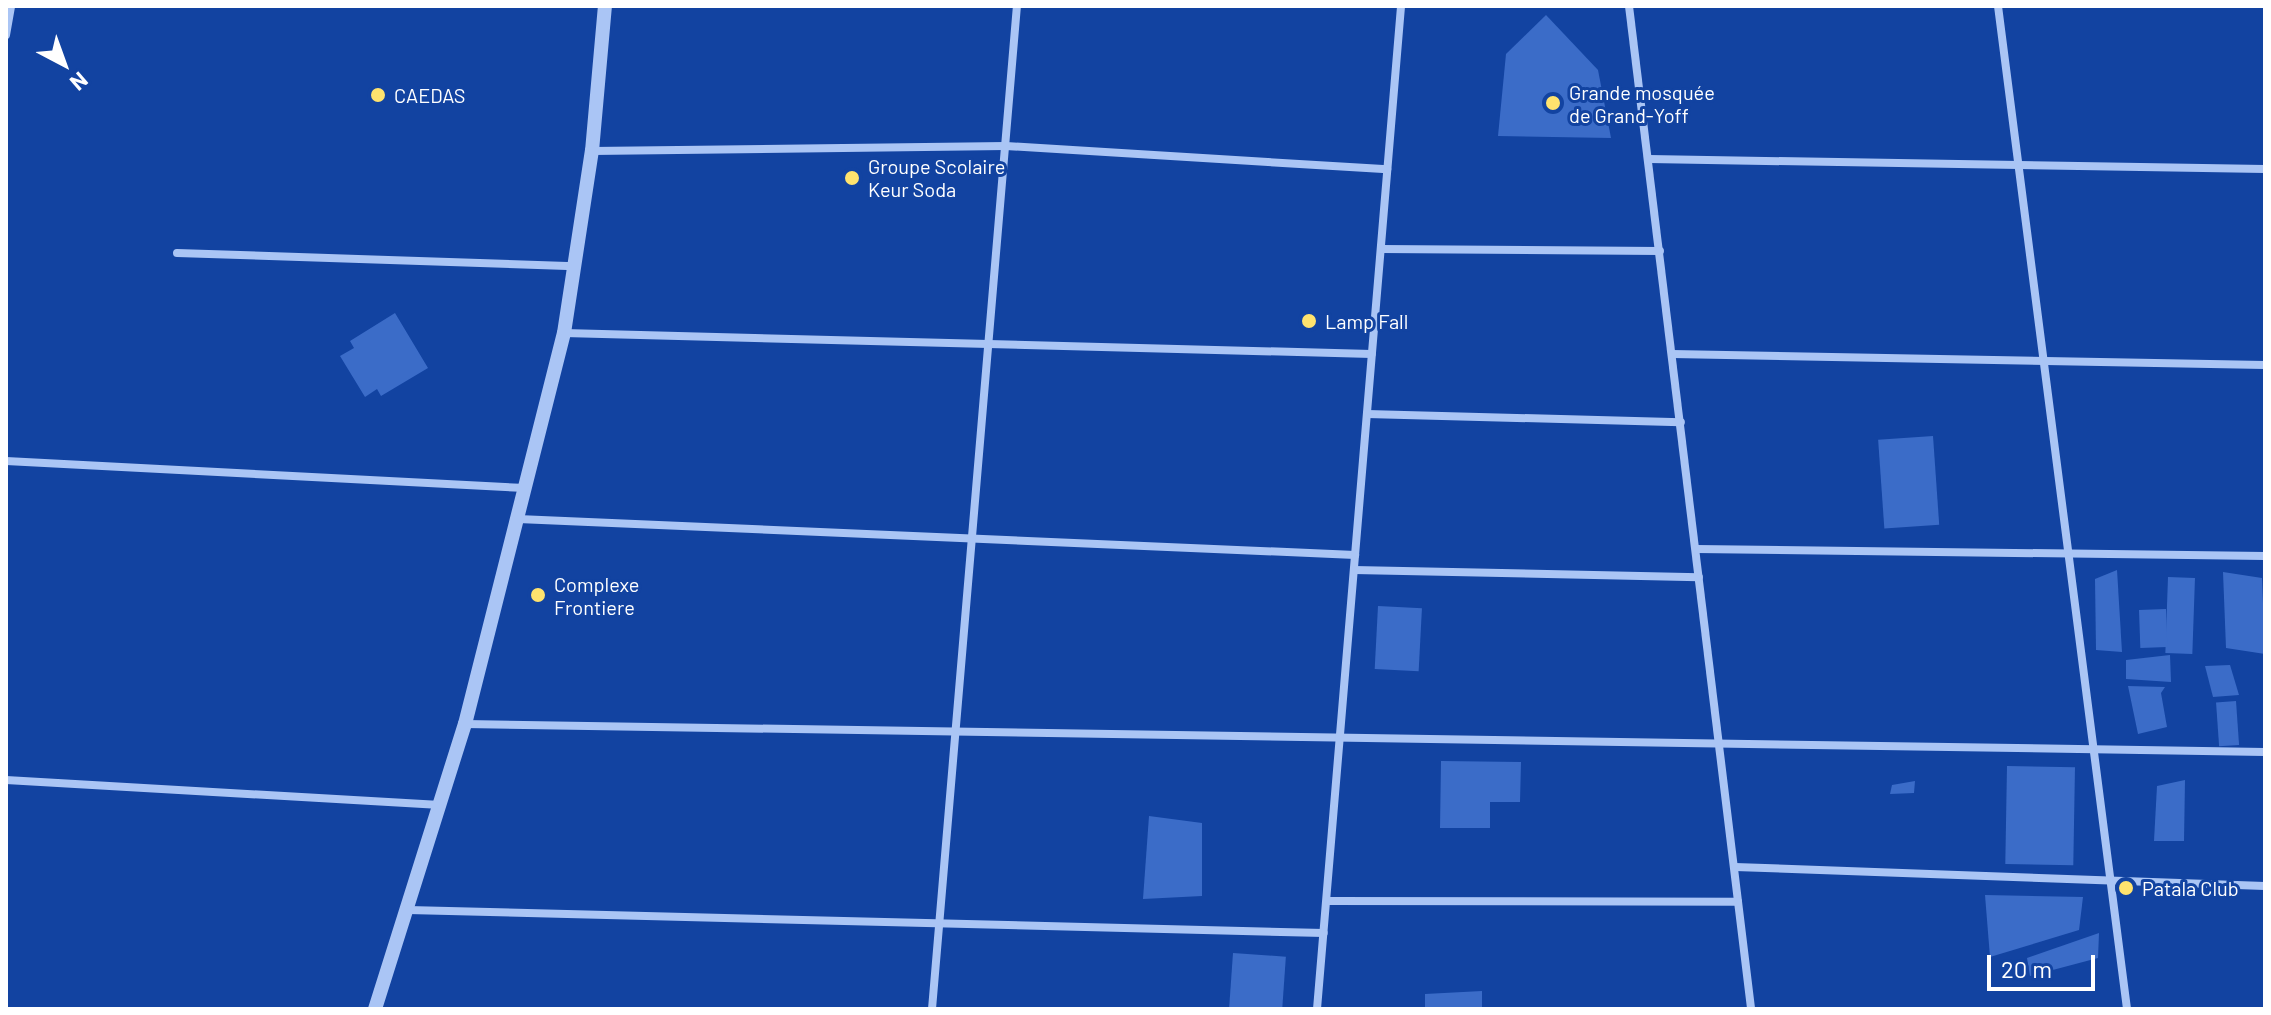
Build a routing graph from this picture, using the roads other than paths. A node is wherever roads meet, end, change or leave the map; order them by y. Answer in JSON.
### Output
{"nodes":[{"id":1,"x":11,"y":6,"type":"edge"},
{"id":2,"x":605,"y":6,"type":"edge"},
{"id":3,"x":1017,"y":6,"type":"edge"},
{"id":4,"x":1401,"y":6,"type":"edge"},
{"id":5,"x":1629,"y":6,"type":"edge"},
{"id":6,"x":1998,"y":6,"type":"edge"},
{"id":7,"x":6,"y":35,"type":"edge"},
{"id":8,"x":1006,"y":146,"type":"junction"},
{"id":9,"x":592,"y":151,"type":"junction"},
{"id":10,"x":1649,"y":159,"type":"junction"},
{"id":11,"x":2020,"y":166,"type":"junction"},
{"id":12,"x":1387,"y":169,"type":"junction"},
{"id":13,"x":2265,"y":169,"type":"edge"},
{"id":14,"x":1381,"y":249,"type":"junction"},
{"id":15,"x":1660,"y":251,"type":"junction"},
{"id":16,"x":177,"y":253,"type":"dead end"},
{"id":17,"x":575,"y":266,"type":"junction"},
{"id":18,"x":564,"y":333,"type":"junction"},
{"id":19,"x":989,"y":344,"type":"junction"},
{"id":20,"x":1372,"y":354,"type":"junction"},
{"id":21,"x":1672,"y":354,"type":"junction"},
{"id":22,"x":2045,"y":360,"type":"junction"},
{"id":23,"x":2265,"y":365,"type":"edge"},
{"id":24,"x":1367,"y":414,"type":"junction"},
{"id":25,"x":1681,"y":422,"type":"junction"},
{"id":26,"x":6,"y":461,"type":"edge"},
{"id":27,"x":526,"y":488,"type":"junction"},
{"id":28,"x":518,"y":519,"type":"junction"},
{"id":29,"x":972,"y":539,"type":"junction"},
{"id":30,"x":1696,"y":549,"type":"junction"},
{"id":31,"x":2069,"y":551,"type":"junction"},
{"id":32,"x":1355,"y":555,"type":"junction"},
{"id":33,"x":2265,"y":556,"type":"edge"},
{"id":34,"x":1354,"y":570,"type":"junction"},
{"id":35,"x":1699,"y":577,"type":"junction"},
{"id":36,"x":465,"y":724,"type":"junction"},
{"id":37,"x":956,"y":732,"type":"junction"},
{"id":38,"x":1340,"y":738,"type":"junction"},
{"id":39,"x":1719,"y":744,"type":"junction"},
{"id":40,"x":2095,"y":750,"type":"junction"},
{"id":41,"x":2265,"y":752,"type":"edge"},
{"id":42,"x":6,"y":780,"type":"edge"},
{"id":43,"x":441,"y":805,"type":"junction"},
{"id":44,"x":1735,"y":867,"type":"junction"},
{"id":45,"x":2111,"y":879,"type":"junction"},
{"id":46,"x":2265,"y":886,"type":"edge"},
{"id":47,"x":1327,"y":901,"type":"junction"},
{"id":48,"x":1738,"y":902,"type":"junction"},
{"id":49,"x":408,"y":910,"type":"junction"},
{"id":50,"x":939,"y":923,"type":"junction"},
{"id":51,"x":1324,"y":933,"type":"junction"},
{"id":52,"x":375,"y":1009,"type":"edge"},
{"id":53,"x":932,"y":1009,"type":"edge"},
{"id":54,"x":1317,"y":1009,"type":"edge"},
{"id":55,"x":1751,"y":1009,"type":"edge"},
{"id":56,"x":2127,"y":1009,"type":"edge"}],
"edges":[{"from":1,"to":7,"type":"street"},
{"from":2,"to":9,"type":"street"},
{"from":3,"to":8,"type":"street"},
{"from":4,"to":12,"type":"street"},
{"from":5,"to":10,"type":"street"},
{"from":6,"to":11,"type":"street"},
{"from":8,"to":9,"type":"street"},
{"from":8,"to":12,"type":"street"},
{"from":8,"to":19,"type":"street"},
{"from":9,"to":17,"type":"street"},
{"from":10,"to":11,"type":"street"},
{"from":10,"to":15,"type":"street"},
{"from":11,"to":13,"type":"street"},
{"from":11,"to":22,"type":"street"},
{"from":12,"to":14,"type":"street"},
{"from":14,"to":15,"type":"street"},
{"from":14,"to":20,"type":"street"},
{"from":15,"to":21,"type":"street"},
{"from":16,"to":17,"type":"street"},
{"from":17,"to":18,"type":"street"},
{"from":18,"to":19,"type":"street"},
{"from":18,"to":27,"type":"street"},
{"from":19,"to":20,"type":"street"},
{"from":19,"to":29,"type":"street"},
{"from":20,"to":24,"type":"street"},
{"from":21,"to":22,"type":"street"},
{"from":21,"to":25,"type":"street"},
{"from":22,"to":23,"type":"street"},
{"from":22,"to":31,"type":"street"},
{"from":24,"to":25,"type":"street"},
{"from":24,"to":32,"type":"street"},
{"from":25,"to":30,"type":"street"},
{"from":26,"to":27,"type":"street"},
{"from":27,"to":28,"type":"street"},
{"from":28,"to":29,"type":"street"},
{"from":28,"to":36,"type":"street"},
{"from":29,"to":32,"type":"street"},
{"from":29,"to":37,"type":"street"},
{"from":30,"to":31,"type":"street"},
{"from":30,"to":35,"type":"street"},
{"from":31,"to":33,"type":"street"},
{"from":31,"to":40,"type":"street"},
{"from":32,"to":34,"type":"street"},
{"from":34,"to":35,"type":"street"},
{"from":34,"to":38,"type":"street"},
{"from":35,"to":39,"type":"street"},
{"from":36,"to":37,"type":"street"},
{"from":36,"to":43,"type":"street"},
{"from":37,"to":38,"type":"street"},
{"from":37,"to":50,"type":"street"},
{"from":38,"to":39,"type":"street"},
{"from":38,"to":47,"type":"street"},
{"from":39,"to":40,"type":"street"},
{"from":39,"to":44,"type":"street"},
{"from":40,"to":41,"type":"street"},
{"from":40,"to":45,"type":"street"},
{"from":42,"to":43,"type":"street"},
{"from":43,"to":49,"type":"street"},
{"from":44,"to":45,"type":"street"},
{"from":44,"to":48,"type":"street"},
{"from":45,"to":46,"type":"street"},
{"from":45,"to":56,"type":"street"},
{"from":47,"to":48,"type":"street"},
{"from":47,"to":51,"type":"street"},
{"from":48,"to":55,"type":"street"},
{"from":49,"to":50,"type":"street"},
{"from":49,"to":52,"type":"street"},
{"from":50,"to":51,"type":"street"},
{"from":50,"to":53,"type":"street"},
{"from":51,"to":54,"type":"street"}]}
